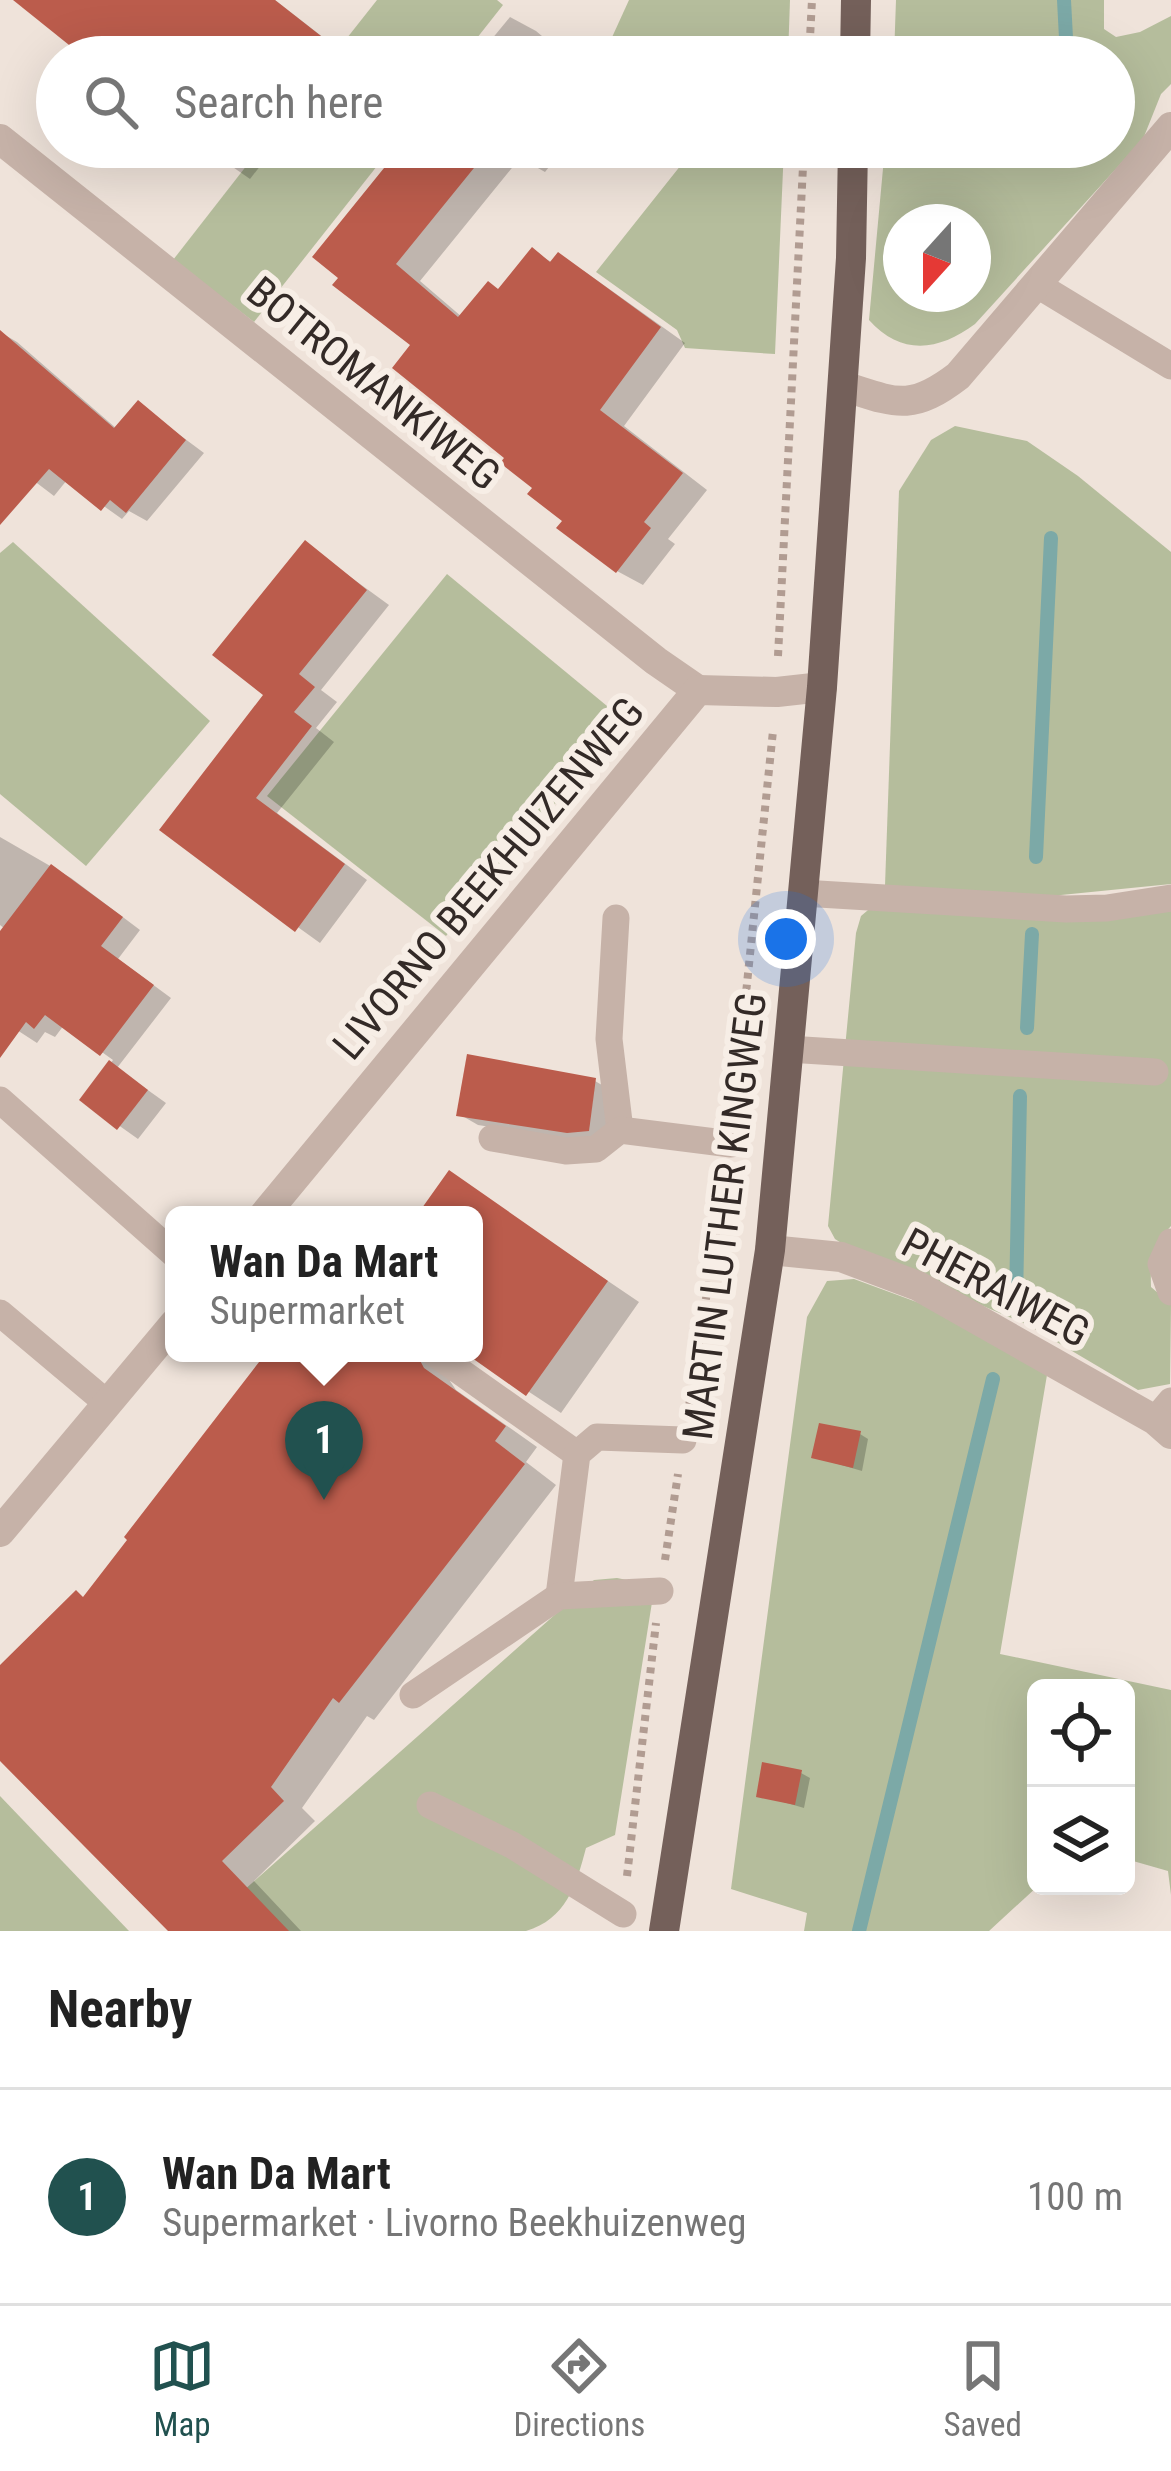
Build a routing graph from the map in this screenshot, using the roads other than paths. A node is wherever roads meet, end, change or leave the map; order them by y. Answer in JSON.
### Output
{"nodes":[{"id":1,"x":856,"y":0,"type":"edge"},
{"id":2,"x":855,"y":36,"type":"edge"},
{"id":3,"x":1171,"y":127,"type":"edge"},
{"id":4,"x":0,"y":139,"type":"edge"},
{"id":5,"x":36,"y":168,"type":"edge"},
{"id":6,"x":36,"y":168,"type":"edge"},
{"id":7,"x":852,"y":168,"type":"edge"},
{"id":8,"x":1036,"y":284,"type":"junction"},
{"id":9,"x":1171,"y":366,"type":"edge"},
{"id":10,"x":843,"y":386,"type":"junction"},
{"id":11,"x":822,"y":687,"type":"junction"},
{"id":12,"x":698,"y":690,"type":"junction"},
{"id":13,"x":802,"y":893,"type":"junction"},
{"id":14,"x":1171,"y":898,"type":"edge"},
{"id":15,"x":616,"y":917,"type":"dead end"},
{"id":16,"x":788,"y":1049,"type":"junction"},
{"id":17,"x":1155,"y":1072,"type":"dead end"},
{"id":18,"x":0,"y":1100,"type":"edge"},
{"id":19,"x":620,"y":1130,"type":"junction"},
{"id":20,"x":492,"y":1138,"type":"dead end"},
{"id":21,"x":731,"y":1144,"type":"road end"},
{"id":22,"x":271,"y":1206,"type":"edge"},
{"id":23,"x":1171,"y":1242,"type":"edge"},
{"id":24,"x":165,"y":1246,"type":"edge"},
{"id":25,"x":770,"y":1250,"type":"junction"},
{"id":26,"x":1171,"y":1292,"type":"edge"},
{"id":27,"x":0,"y":1313,"type":"edge"},
{"id":28,"x":165,"y":1335,"type":"edge"},
{"id":29,"x":447,"y":1362,"type":"edge"},
{"id":30,"x":108,"y":1404,"type":"junction"},
{"id":31,"x":1166,"y":1418,"type":"edge"},
{"id":32,"x":683,"y":1440,"type":"road end"},
{"id":33,"x":577,"y":1454,"type":"junction"},
{"id":34,"x":0,"y":1532,"type":"edge"},
{"id":35,"x":660,"y":1591,"type":"road end"},
{"id":36,"x":559,"y":1595,"type":"junction"},
{"id":37,"x":413,"y":1695,"type":"dead end"},
{"id":38,"x":430,"y":1805,"type":"dead end"},
{"id":39,"x":623,"y":1914,"type":"road end"},
{"id":40,"x":664,"y":1931,"type":"edge"}],
"edges":[{"from":1,"to":2,"type":"main road"},
{"from":3,"to":8,"type":"street"},
{"from":4,"to":5,"type":"street","name":"BOTROMANKIWEG"},
{"from":6,"to":12,"type":"street","name":"BOTROMANKIWEG"},
{"from":7,"to":10,"type":"main road","name":"MARTIN LUTHER KINGWEG"},
{"from":8,"to":9,"type":"lane"},
{"from":8,"to":10,"type":"street"},
{"from":10,"to":11,"type":"main road","name":"MARTIN LUTHER KINGWEG"},
{"from":11,"to":12,"type":"street","name":"LIVORNO BEEKHUIZENWEG"},
{"from":11,"to":13,"type":"main road","name":"MARTIN LUTHER KINGWEG"},
{"from":12,"to":22,"type":"street","name":"LIVORNO BEEKHUIZENWEG"},
{"from":13,"to":14,"type":"lane"},
{"from":13,"to":16,"type":"main road","name":"MARTIN LUTHER KINGWEG"},
{"from":15,"to":19,"type":"lane"},
{"from":16,"to":17,"type":"lane"},
{"from":16,"to":25,"type":"main road","name":"MARTIN LUTHER KINGWEG"},
{"from":18,"to":24,"type":"lane"},
{"from":19,"to":20,"type":"lane"},
{"from":19,"to":21,"type":"lane"},
{"from":23,"to":26,"type":"lane"},
{"from":25,"to":31,"type":"street","name":"PHERAIWEG"},
{"from":25,"to":40,"type":"main road","name":"MARTIN LUTHER KINGWEG"},
{"from":27,"to":30,"type":"lane"},
{"from":28,"to":30,"type":"street"},
{"from":29,"to":33,"type":"lane"},
{"from":30,"to":34,"type":"street"},
{"from":32,"to":33,"type":"lane"},
{"from":33,"to":36,"type":"lane"},
{"from":35,"to":36,"type":"lane"},
{"from":36,"to":37,"type":"lane"},
{"from":38,"to":39,"type":"lane"}]}
